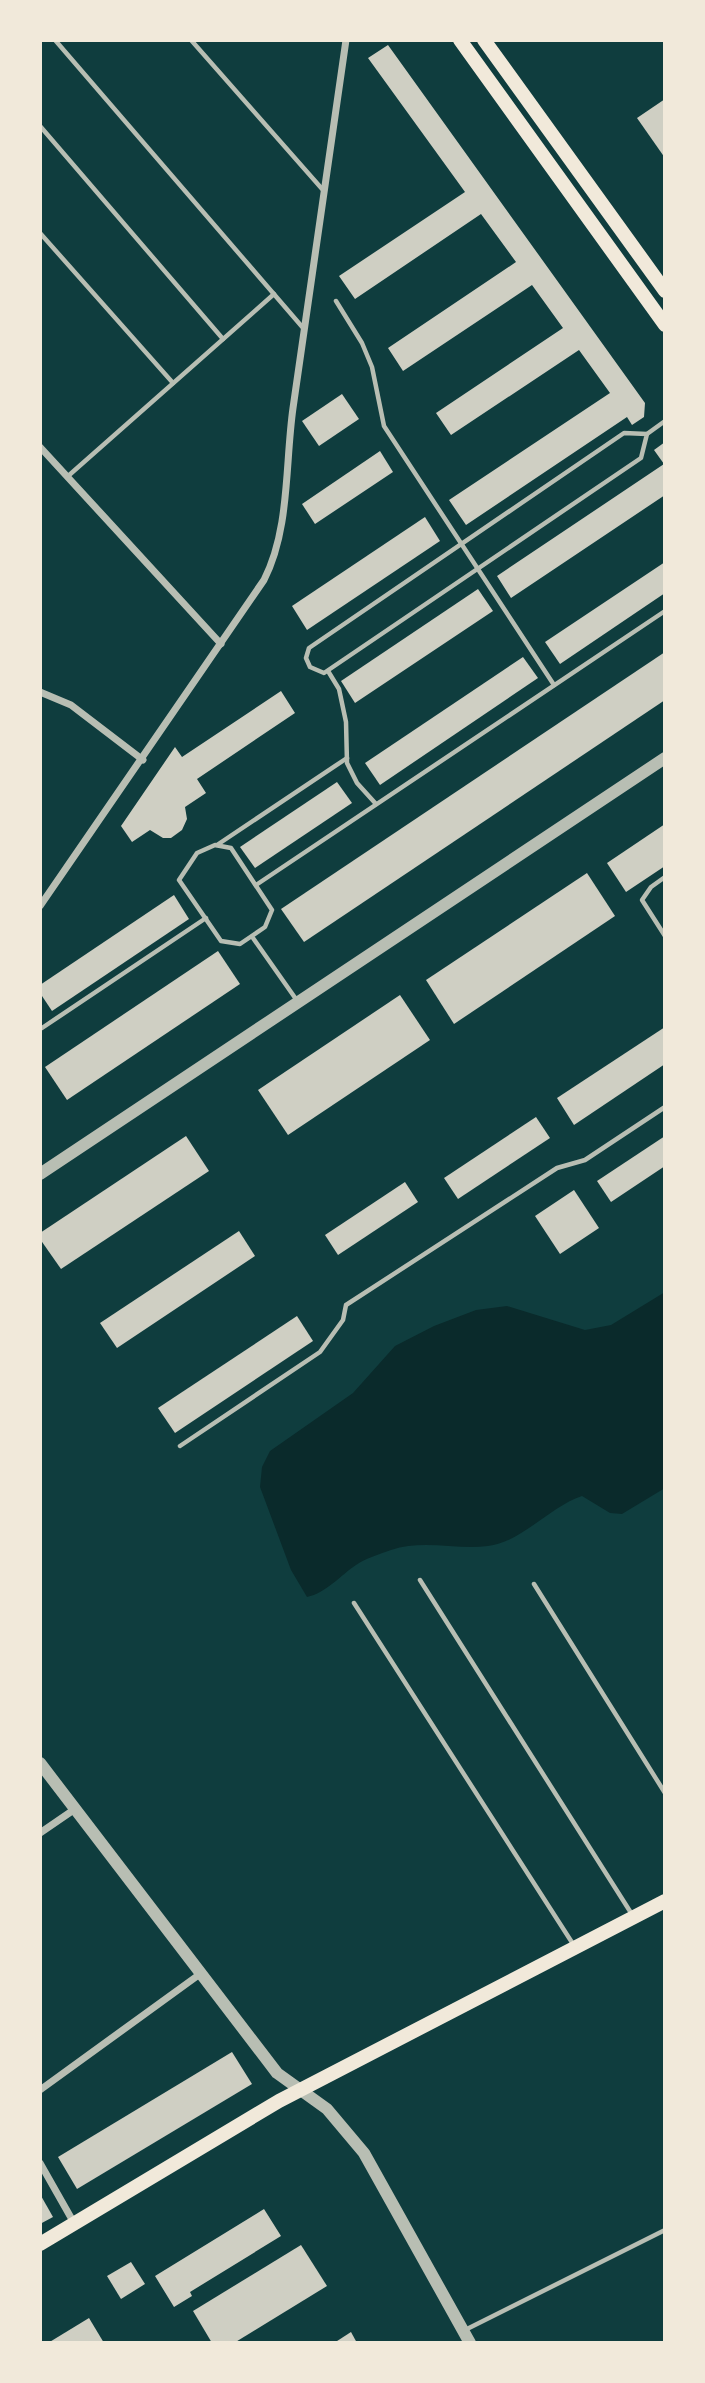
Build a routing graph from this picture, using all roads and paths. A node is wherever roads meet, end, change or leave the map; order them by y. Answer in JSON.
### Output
{"nodes":[{"id":1,"x":55,"y":40,"type":"edge"},
{"id":2,"x":191,"y":40,"type":"edge"},
{"id":3,"x":346,"y":40,"type":"edge"},
{"id":4,"x":460,"y":40,"type":"edge"},
{"id":5,"x":485,"y":41,"type":"edge"},
{"id":6,"x":40,"y":126,"type":"edge"},
{"id":7,"x":323,"y":191,"type":"junction"},
{"id":8,"x":40,"y":233,"type":"edge"},
{"id":9,"x":665,"y":291,"type":"edge"},
{"id":10,"x":274,"y":294,"type":"junction"},
{"id":11,"x":336,"y":301,"type":"dead end"},
{"id":12,"x":665,"y":325,"type":"edge"},
{"id":13,"x":304,"y":330,"type":"junction"},
{"id":14,"x":223,"y":339,"type":"junction"},
{"id":15,"x":173,"y":383,"type":"junction"},
{"id":16,"x":665,"y":421,"type":"edge"},
{"id":17,"x":647,"y":434,"type":"junction"},
{"id":18,"x":40,"y":447,"type":"edge"},
{"id":19,"x":68,"y":477,"type":"junction"},
{"id":20,"x":461,"y":545,"type":"junction"},
{"id":21,"x":477,"y":569,"type":"junction"},
{"id":22,"x":665,"y":611,"type":"edge"},
{"id":23,"x":221,"y":644,"type":"junction"},
{"id":24,"x":328,"y":671,"type":"junction"},
{"id":25,"x":554,"y":685,"type":"junction"},
{"id":26,"x":40,"y":692,"type":"edge"},
{"id":27,"x":347,"y":758,"type":"junction"},
{"id":28,"x":665,"y":758,"type":"edge"},
{"id":29,"x":143,"y":760,"type":"junction"},
{"id":30,"x":376,"y":804,"type":"junction"},
{"id":31,"x":217,"y":845,"type":"junction"},
{"id":32,"x":665,"y":877,"type":"edge"},
{"id":33,"x":256,"y":885,"type":"junction"},
{"id":34,"x":40,"y":906,"type":"edge"},
{"id":35,"x":205,"y":918,"type":"junction"},
{"id":36,"x":665,"y":936,"type":"edge"},
{"id":37,"x":253,"y":938,"type":"junction"},
{"id":38,"x":298,"y":1002,"type":"junction"},
{"id":39,"x":42,"y":1028,"type":"edge"},
{"id":40,"x":665,"y":1107,"type":"edge"},
{"id":41,"x":40,"y":1174,"type":"edge"},
{"id":42,"x":180,"y":1446,"type":"dead end"},
{"id":43,"x":420,"y":1580,"type":"dead end"},
{"id":44,"x":534,"y":1584,"type":"dead end"},
{"id":45,"x":354,"y":1603,"type":"dead end"},
{"id":46,"x":40,"y":1763,"type":"edge"},
{"id":47,"x":665,"y":1793,"type":"edge"},
{"id":48,"x":75,"y":1809,"type":"junction"},
{"id":49,"x":40,"y":1833,"type":"edge"},
{"id":50,"x":665,"y":1901,"type":"edge"},
{"id":51,"x":634,"y":1917,"type":"junction"},
{"id":52,"x":576,"y":1947,"type":"junction"},
{"id":53,"x":200,"y":1974,"type":"junction"},
{"id":54,"x":40,"y":2090,"type":"edge"},
{"id":55,"x":300,"y":2090,"type":"junction"},
{"id":56,"x":40,"y":2163,"type":"edge"},
{"id":57,"x":74,"y":2223,"type":"junction"},
{"id":58,"x":665,"y":2230,"type":"edge"},
{"id":59,"x":40,"y":2244,"type":"edge"},
{"id":60,"x":466,"y":2337,"type":"edge"}],
"edges":[{"from":1,"to":10,"type":"lane"},
{"from":2,"to":7,"type":"lane"},
{"from":3,"to":7,"type":"street"},
{"from":4,"to":12,"type":"main road"},
{"from":5,"to":9,"type":"main road"},
{"from":6,"to":14,"type":"lane"},
{"from":7,"to":13,"type":"street"},
{"from":8,"to":15,"type":"lane"},
{"from":10,"to":13,"type":"lane"},
{"from":10,"to":14,"type":"lane"},
{"from":11,"to":20,"type":"lane"},
{"from":13,"to":23,"type":"street"},
{"from":14,"to":15,"type":"lane"},
{"from":15,"to":19,"type":"lane"},
{"from":16,"to":17,"type":"lane"},
{"from":17,"to":20,"type":"lane"},
{"from":17,"to":21,"type":"lane"},
{"from":18,"to":19,"type":"street"},
{"from":19,"to":23,"type":"street"},
{"from":20,"to":21,"type":"lane"},
{"from":20,"to":24,"type":"lane"},
{"from":21,"to":24,"type":"lane"},
{"from":21,"to":25,"type":"lane"},
{"from":22,"to":25,"type":"lane"},
{"from":23,"to":29,"type":"street"},
{"from":24,"to":27,"type":"lane"},
{"from":25,"to":30,"type":"lane"},
{"from":26,"to":29,"type":"street"},
{"from":27,"to":30,"type":"lane"},
{"from":27,"to":31,"type":"lane"},
{"from":28,"to":38,"type":"street"},
{"from":29,"to":34,"type":"street"},
{"from":30,"to":33,"type":"lane"},
{"from":31,"to":33,"type":"lane"},
{"from":31,"to":35,"type":"lane"},
{"from":32,"to":36,"type":"lane"},
{"from":33,"to":37,"type":"lane"},
{"from":35,"to":37,"type":"lane"},
{"from":35,"to":39,"type":"lane"},
{"from":37,"to":38,"type":"lane"},
{"from":38,"to":41,"type":"street"},
{"from":40,"to":42,"type":"lane"},
{"from":43,"to":51,"type":"lane"},
{"from":44,"to":47,"type":"lane"},
{"from":45,"to":52,"type":"lane"},
{"from":46,"to":48,"type":"street"},
{"from":48,"to":49,"type":"street"},
{"from":48,"to":53,"type":"street"},
{"from":50,"to":51,"type":"main road"},
{"from":51,"to":52,"type":"main road"},
{"from":52,"to":55,"type":"main road"},
{"from":53,"to":54,"type":"street"},
{"from":53,"to":55,"type":"street"},
{"from":55,"to":57,"type":"main road"},
{"from":55,"to":60,"type":"street"},
{"from":56,"to":57,"type":"street"},
{"from":57,"to":59,"type":"main road"},
{"from":58,"to":60,"type":"lane"}]}
